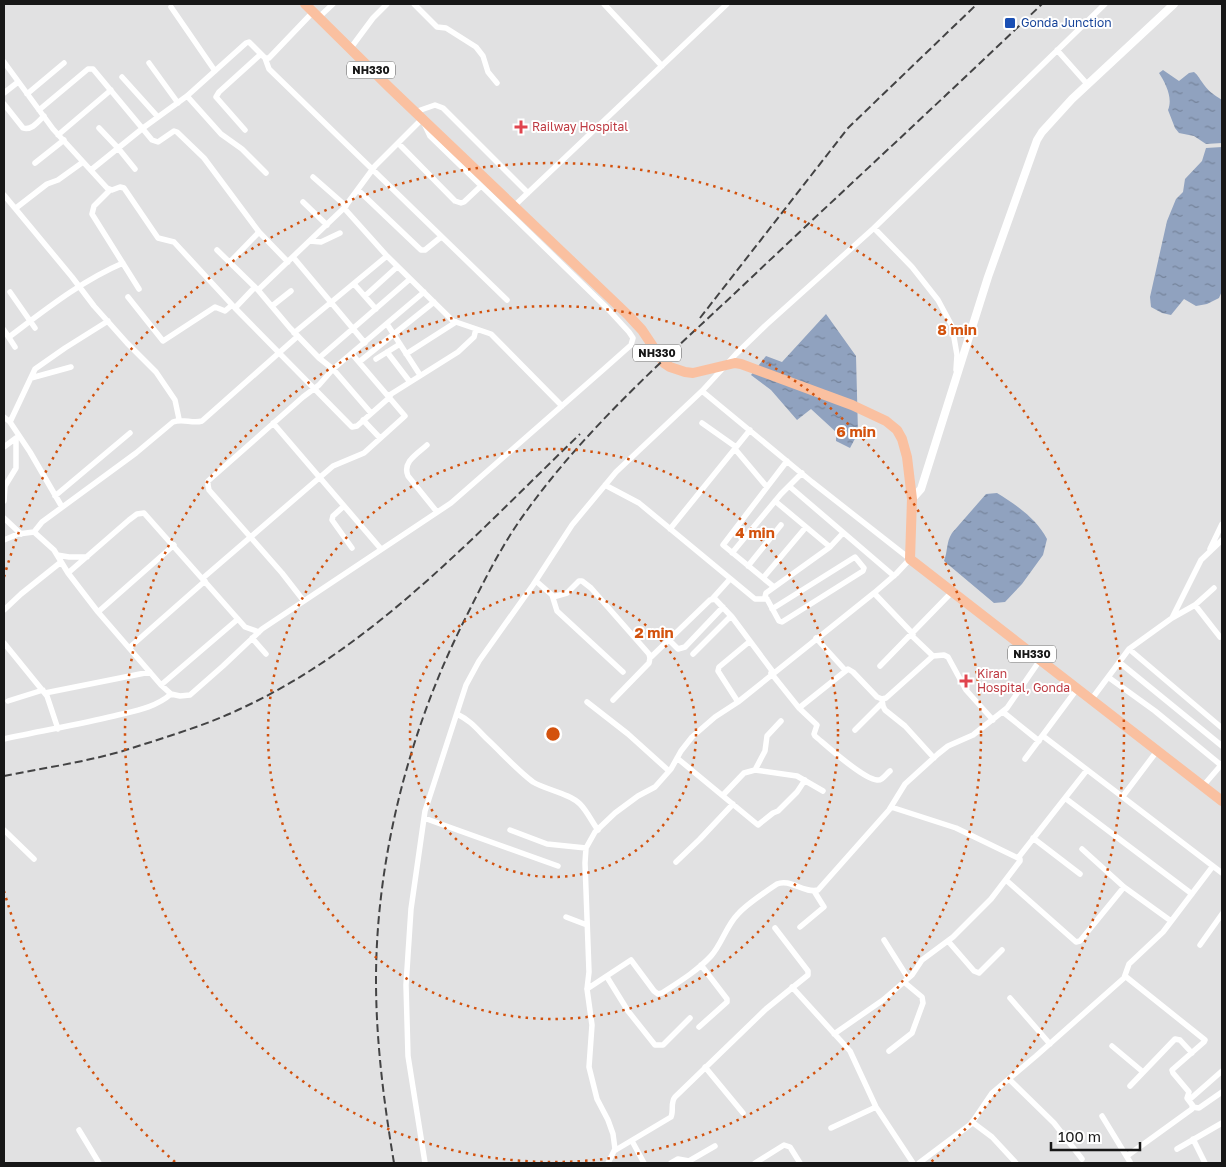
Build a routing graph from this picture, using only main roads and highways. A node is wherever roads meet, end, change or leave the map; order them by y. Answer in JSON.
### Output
{"nodes":[{"id":1,"x":305,"y":4,"type":"edge"},
{"id":2,"x":1222,"y":801,"type":"edge"}],
"edges":[{"from":1,"to":2,"type":"highway","number":"NH330"}]}
